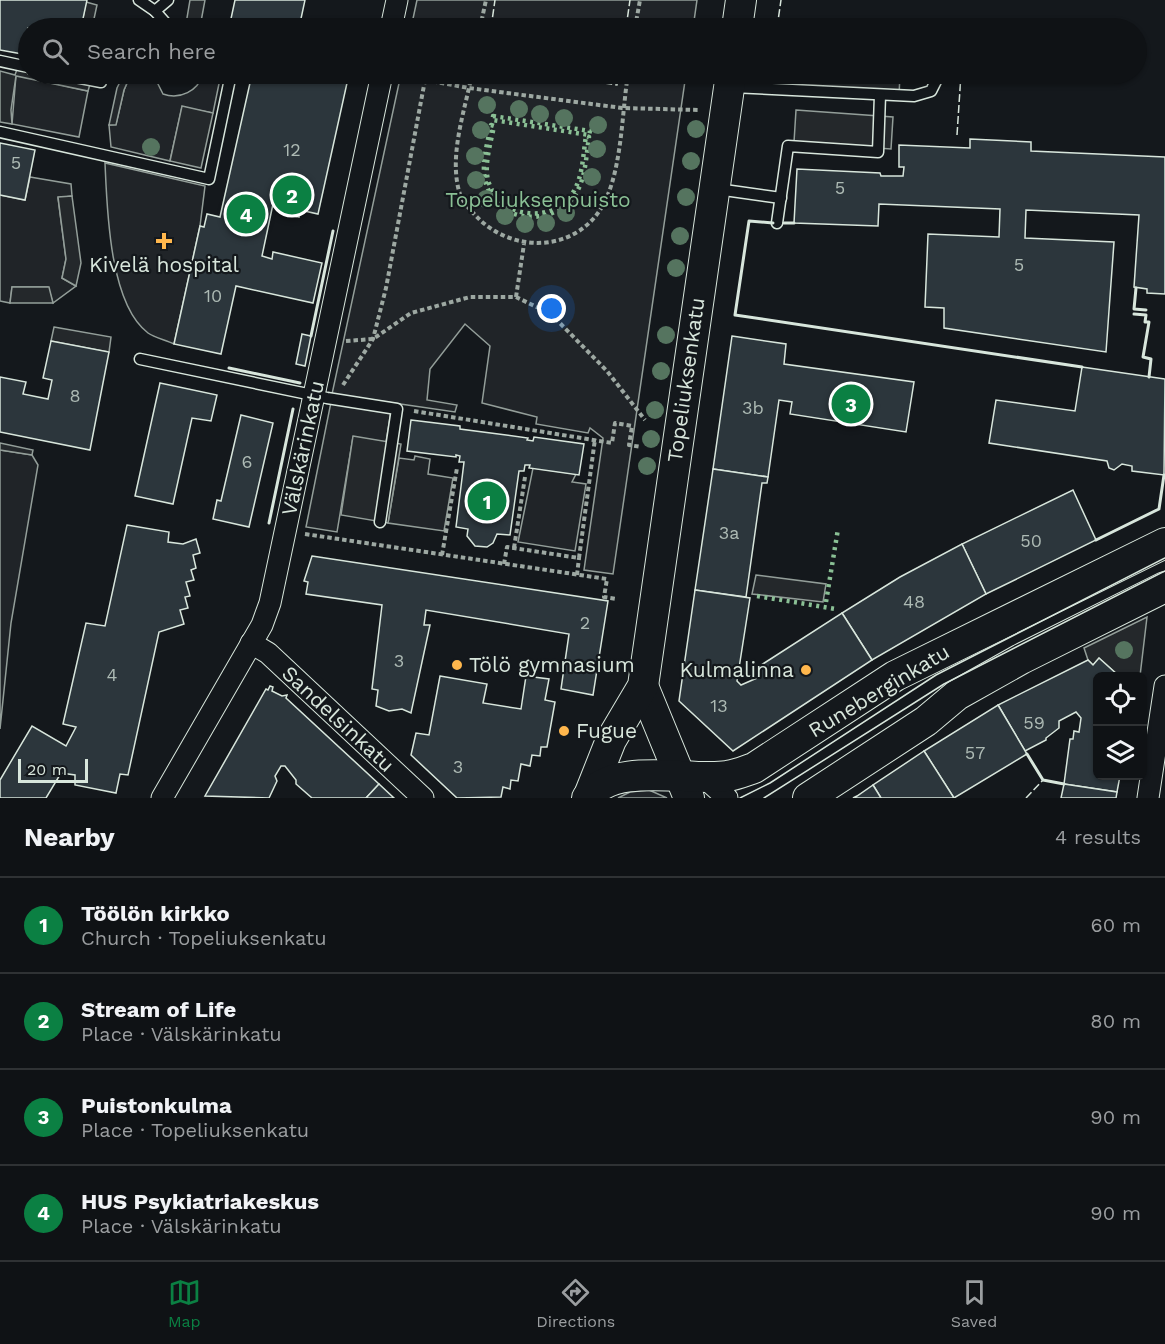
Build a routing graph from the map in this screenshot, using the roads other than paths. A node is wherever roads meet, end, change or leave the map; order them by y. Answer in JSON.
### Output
{"nodes":[{"id":1,"x":139,"y":0,"type":"edge"},
{"id":2,"x":168,"y":0,"type":"edge"},
{"id":3,"x":397,"y":0,"type":"edge"},
{"id":4,"x":741,"y":0,"type":"edge"},
{"id":5,"x":154,"y":11,"type":"junction"},
{"id":6,"x":161,"y":18,"type":"edge"},
{"id":7,"x":393,"y":18,"type":"edge"},
{"id":8,"x":738,"y":18,"type":"edge"},
{"id":9,"x":0,"y":61,"type":"edge"},
{"id":10,"x":18,"y":65,"type":"edge"},
{"id":11,"x":229,"y":84,"type":"edge"},
{"id":12,"x":388,"y":84,"type":"edge"},
{"id":13,"x":729,"y":84,"type":"edge"},
{"id":14,"x":770,"y":84,"type":"edge"},
{"id":15,"x":934,"y":84,"type":"edge"},
{"id":16,"x":880,"y":95,"type":"junction"},
{"id":17,"x":0,"y":132,"type":"edge"},
{"id":18,"x":714,"y":189,"type":"junction"},
{"id":19,"x":781,"y":198,"type":"junction"},
{"id":20,"x":777,"y":224,"type":"dead end"},
{"id":21,"x":140,"y":359,"type":"dead end"},
{"id":22,"x":321,"y":397,"type":"junction"},
{"id":23,"x":380,"y":522,"type":"dead end"},
{"id":24,"x":1165,"y":543,"type":"edge"},
{"id":25,"x":1165,"y":587,"type":"edge"},
{"id":26,"x":251,"y":643,"type":"junction"},
{"id":27,"x":643,"y":686,"type":"junction"},
{"id":28,"x":1165,"y":686,"type":"edge"},
{"id":29,"x":1159,"y":763,"type":"edge"},
{"id":30,"x":692,"y":783,"type":"edge"},
{"id":31,"x":589,"y":796,"type":"edge"},
{"id":32,"x":162,"y":798,"type":"edge"},
{"id":33,"x":423,"y":798,"type":"edge"},
{"id":34,"x":727,"y":798,"type":"edge"},
{"id":35,"x":808,"y":798,"type":"edge"},
{"id":36,"x":1148,"y":798,"type":"edge"}],
"edges":[{"from":1,"to":5,"type":"lane"},
{"from":2,"to":5,"type":"lane"},
{"from":3,"to":7,"type":"street"},
{"from":4,"to":8,"type":"main road"},
{"from":5,"to":6,"type":"lane"},
{"from":9,"to":10,"type":"lane"},
{"from":11,"to":17,"type":"lane"},
{"from":12,"to":22,"type":"street","name":"Välskärinkatu"},
{"from":13,"to":18,"type":"main road","name":"Topeliuksenkatu"},
{"from":14,"to":16,"type":"lane"},
{"from":15,"to":16,"type":"lane"},
{"from":16,"to":19,"type":"lane"},
{"from":18,"to":19,"type":"lane"},
{"from":18,"to":27,"type":"main road","name":"Topeliuksenkatu"},
{"from":19,"to":20,"type":"lane"},
{"from":21,"to":22,"type":"lane"},
{"from":22,"to":23,"type":"lane"},
{"from":22,"to":26,"type":"street","name":"Välskärinkatu"},
{"from":24,"to":30,"type":"main road","name":"Runeberginkatu"},
{"from":25,"to":35,"type":"main road","name":"Runeberginkatu"},
{"from":26,"to":32,"type":"street","name":"Välskärinkatu"},
{"from":26,"to":33,"type":"street","name":"Sandelsinkatu"},
{"from":27,"to":30,"type":"main road"},
{"from":27,"to":31,"type":"main road","name":"Topeliuksenkatu"},
{"from":28,"to":29,"type":"street"},
{"from":29,"to":36,"type":"street"},
{"from":30,"to":31,"type":"main road","name":"Runeberginkatu"},
{"from":30,"to":34,"type":"street"}]}
